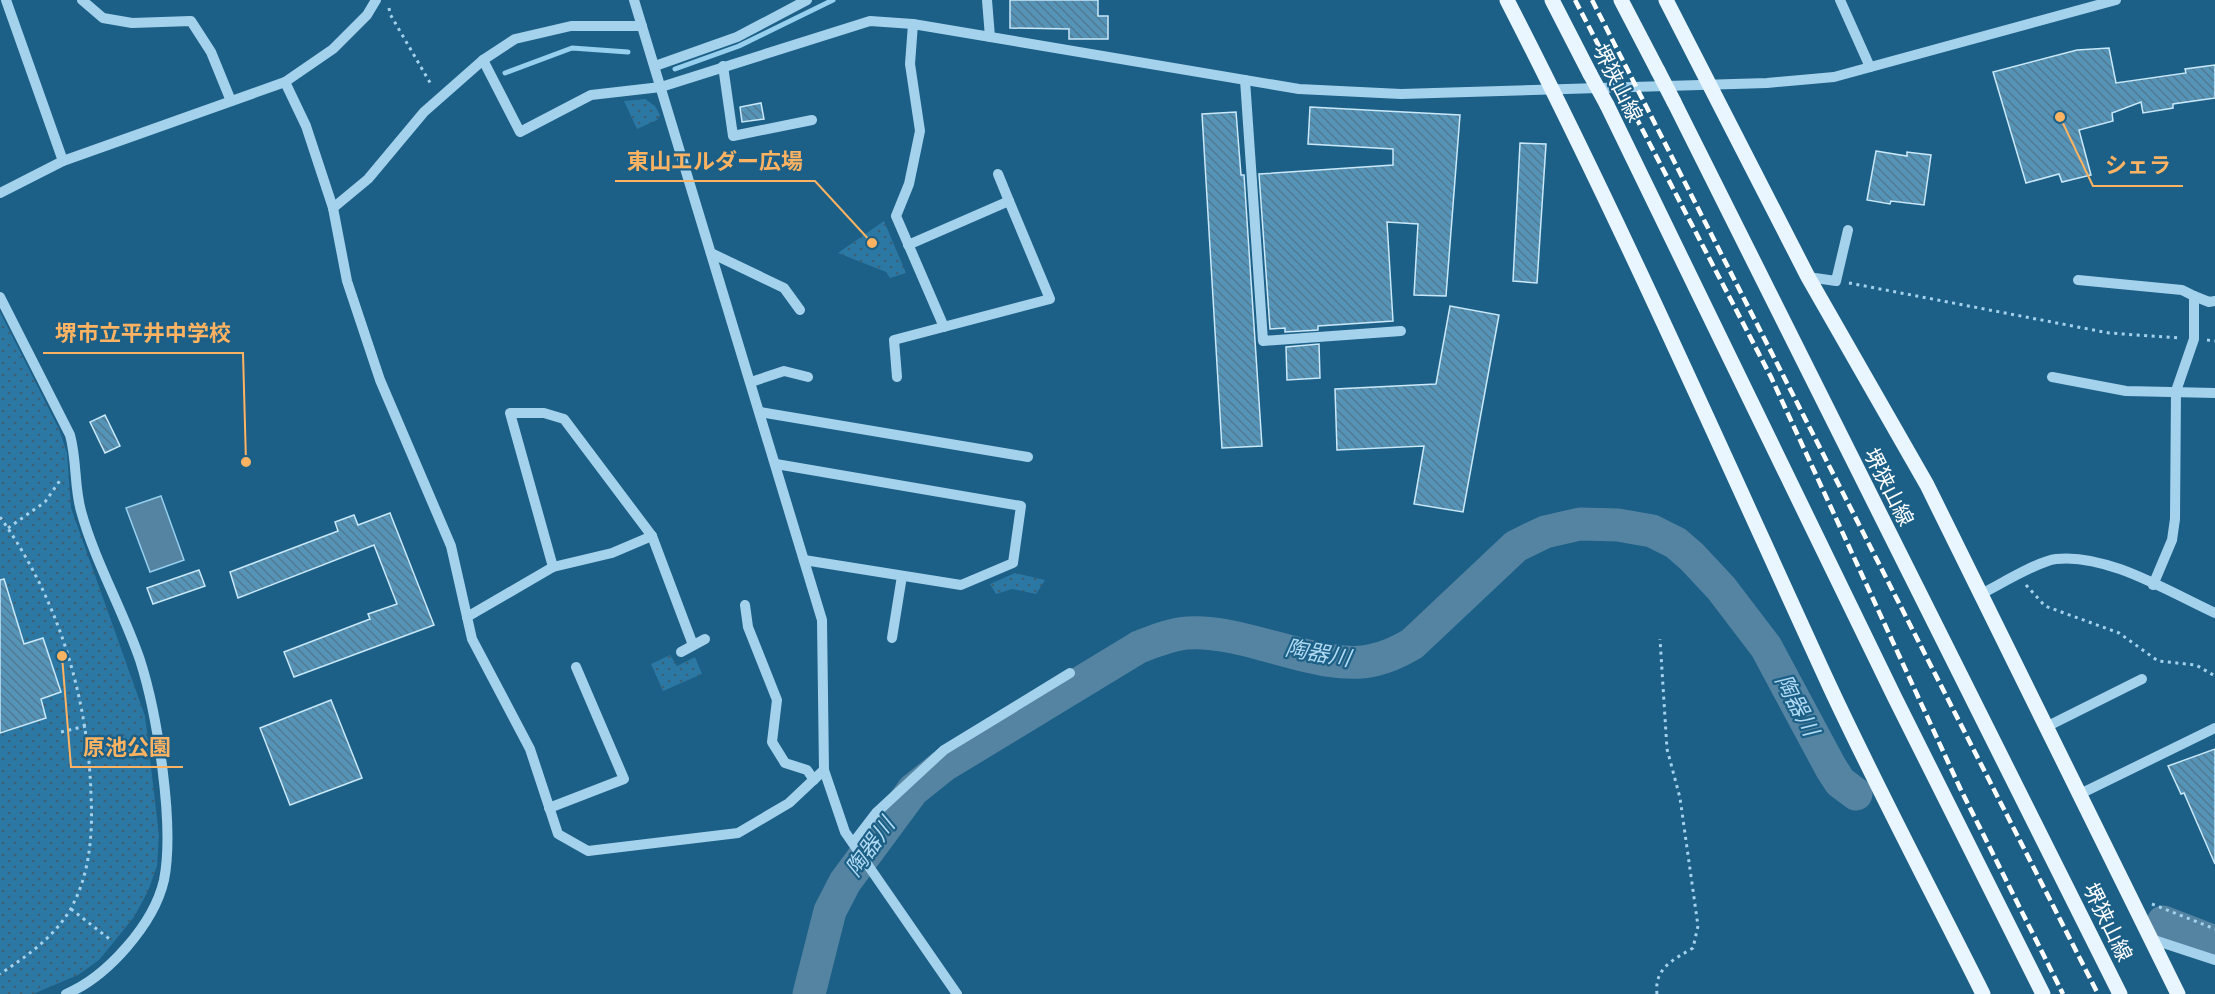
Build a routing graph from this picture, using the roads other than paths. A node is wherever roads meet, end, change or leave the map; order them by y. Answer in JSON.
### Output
{"nodes":[{"id":1,"x":6,"y":0,"type":"edge"},
{"id":2,"x":82,"y":0,"type":"edge"},
{"id":3,"x":376,"y":0,"type":"edge"},
{"id":4,"x":634,"y":0,"type":"edge"},
{"id":5,"x":807,"y":0,"type":"edge"},
{"id":6,"x":987,"y":0,"type":"edge"},
{"id":7,"x":1507,"y":0,"type":"edge"},
{"id":8,"x":1552,"y":0,"type":"edge"},
{"id":9,"x":1621,"y":0,"type":"edge"},
{"id":10,"x":1666,"y":0,"type":"edge"},
{"id":11,"x":1840,"y":0,"type":"edge"},
{"id":12,"x":2116,"y":0,"type":"edge"},
{"id":13,"x":914,"y":24,"type":"junction"},
{"id":14,"x":642,"y":26,"type":"junction"},
{"id":15,"x":990,"y":37,"type":"junction"},
{"id":16,"x":483,"y":60,"type":"junction"},
{"id":17,"x":655,"y":66,"type":"junction"},
{"id":18,"x":723,"y":66,"type":"junction"},
{"id":19,"x":1870,"y":67,"type":"junction"},
{"id":20,"x":1245,"y":80,"type":"junction"},
{"id":21,"x":285,"y":82,"type":"junction"},
{"id":22,"x":1708,"y":83,"type":"junction"},
{"id":23,"x":661,"y":87,"type":"junction"},
{"id":24,"x":1553,"y":89,"type":"junction"},
{"id":25,"x":231,"y":101,"type":"junction"},
{"id":26,"x":812,"y":120,"type":"dead end"},
{"id":27,"x":63,"y":161,"type":"junction"},
{"id":28,"x":998,"y":174,"type":"dead end"},
{"id":29,"x":0,"y":193,"type":"edge"},
{"id":30,"x":1009,"y":201,"type":"junction"},
{"id":31,"x":333,"y":208,"type":"junction"},
{"id":32,"x":1848,"y":230,"type":"dead end"},
{"id":33,"x":908,"y":245,"type":"junction"},
{"id":34,"x":711,"y":253,"type":"junction"},
{"id":35,"x":1808,"y":277,"type":"junction"},
{"id":36,"x":2078,"y":280,"type":"dead end"},
{"id":37,"x":2194,"y":296,"type":"junction"},
{"id":38,"x":0,"y":297,"type":"edge"},
{"id":39,"x":2215,"y":301,"type":"edge"},
{"id":40,"x":800,"y":310,"type":"dead end"},
{"id":41,"x":944,"y":327,"type":"junction"},
{"id":42,"x":1401,"y":331,"type":"dead end"},
{"id":43,"x":897,"y":376,"type":"dead end"},
{"id":44,"x":2052,"y":376,"type":"dead end"},
{"id":45,"x":808,"y":377,"type":"dead end"},
{"id":46,"x":751,"y":382,"type":"junction"},
{"id":47,"x":2175,"y":391,"type":"junction"},
{"id":48,"x":2215,"y":393,"type":"edge"},
{"id":49,"x":760,"y":412,"type":"junction"},
{"id":50,"x":1028,"y":458,"type":"dead end"},
{"id":51,"x":776,"y":464,"type":"junction"},
{"id":52,"x":652,"y":536,"type":"junction"},
{"id":53,"x":804,"y":560,"type":"junction"},
{"id":54,"x":553,"y":567,"type":"junction"},
{"id":55,"x":902,"y":576,"type":"junction"},
{"id":56,"x":2153,"y":585,"type":"junction"},
{"id":57,"x":1981,"y":594,"type":"junction"},
{"id":58,"x":746,"y":605,"type":"dead end"},
{"id":59,"x":2215,"y":613,"type":"edge"},
{"id":60,"x":467,"y":617,"type":"junction"},
{"id":61,"x":892,"y":638,"type":"dead end"},
{"id":62,"x":705,"y":639,"type":"dead end"},
{"id":63,"x":693,"y":645,"type":"junction"},
{"id":64,"x":681,"y":652,"type":"dead end"},
{"id":65,"x":576,"y":667,"type":"dead end"},
{"id":66,"x":1070,"y":674,"type":"dead end"},
{"id":67,"x":2142,"y":679,"type":"dead end"},
{"id":68,"x":2046,"y":727,"type":"junction"},
{"id":69,"x":2215,"y":728,"type":"edge"},
{"id":70,"x":824,"y":770,"type":"junction"},
{"id":71,"x":814,"y":780,"type":"junction"},
{"id":72,"x":2080,"y":794,"type":"junction"},
{"id":73,"x":549,"y":808,"type":"junction"},
{"id":74,"x":854,"y":845,"type":"junction"},
{"id":75,"x":2151,"y":939,"type":"junction"},
{"id":76,"x":2215,"y":960,"type":"edge"},
{"id":77,"x":66,"y":994,"type":"edge"},
{"id":78,"x":957,"y":994,"type":"edge"},
{"id":79,"x":1983,"y":994,"type":"edge"},
{"id":80,"x":2043,"y":994,"type":"edge"},
{"id":81,"x":2120,"y":994,"type":"edge"},
{"id":82,"x":2178,"y":994,"type":"edge"}],
"edges":[{"from":1,"to":27,"type":"street"},
{"from":2,"to":25,"type":"street"},
{"from":3,"to":21,"type":"street"},
{"from":4,"to":14,"type":"street"},
{"from":5,"to":17,"type":"street"},
{"from":6,"to":15,"type":"street"},
{"from":7,"to":24,"type":"main road"},
{"from":8,"to":80,"type":"main road","name":"堺狭山線","bridge":true},
{"from":9,"to":81,"type":"main road","name":"堺狭山線","bridge":true},
{"from":10,"to":22,"type":"main road"},
{"from":11,"to":19,"type":"street"},
{"from":12,"to":19,"type":"street"},
{"from":13,"to":15,"type":"street"},
{"from":13,"to":18,"type":"street"},
{"from":13,"to":33,"type":"street"},
{"from":14,"to":16,"type":"street"},
{"from":14,"to":17,"type":"street"},
{"from":15,"to":20,"type":"street"},
{"from":16,"to":23,"type":"street"},
{"from":16,"to":31,"type":"street"},
{"from":17,"to":23,"type":"street"},
{"from":18,"to":23,"type":"street"},
{"from":18,"to":26,"type":"street"},
{"from":19,"to":22,"type":"street"},
{"from":20,"to":24,"type":"street"},
{"from":20,"to":42,"type":"street"},
{"from":21,"to":25,"type":"street"},
{"from":21,"to":31,"type":"street"},
{"from":22,"to":24,"type":"street"},
{"from":22,"to":35,"type":"main road"},
{"from":23,"to":34,"type":"street"},
{"from":24,"to":79,"type":"main road"},
{"from":25,"to":27,"type":"street"},
{"from":27,"to":29,"type":"street"},
{"from":28,"to":30,"type":"street"},
{"from":30,"to":33,"type":"street"},
{"from":30,"to":41,"type":"street"},
{"from":31,"to":60,"type":"street"},
{"from":32,"to":35,"type":"street"},
{"from":33,"to":41,"type":"street"},
{"from":34,"to":40,"type":"street"},
{"from":34,"to":46,"type":"street"},
{"from":35,"to":57,"type":"main road"},
{"from":36,"to":37,"type":"street"},
{"from":37,"to":39,"type":"street"},
{"from":37,"to":47,"type":"street"},
{"from":38,"to":77,"type":"street"},
{"from":41,"to":43,"type":"street"},
{"from":44,"to":47,"type":"street"},
{"from":45,"to":46,"type":"street"},
{"from":46,"to":49,"type":"street"},
{"from":47,"to":48,"type":"street"},
{"from":47,"to":56,"type":"street"},
{"from":49,"to":50,"type":"street"},
{"from":49,"to":51,"type":"street"},
{"from":51,"to":53,"type":"street"},
{"from":51,"to":55,"type":"street"},
{"from":52,"to":54,"type":"street"},
{"from":52,"to":54,"type":"street"},
{"from":52,"to":63,"type":"street"},
{"from":53,"to":55,"type":"street"},
{"from":53,"to":70,"type":"street"},
{"from":54,"to":60,"type":"street"},
{"from":55,"to":61,"type":"street"},
{"from":56,"to":57,"type":"street"},
{"from":56,"to":59,"type":"street"},
{"from":57,"to":68,"type":"main road"},
{"from":58,"to":71,"type":"street"},
{"from":60,"to":73,"type":"street"},
{"from":62,"to":63,"type":"street"},
{"from":63,"to":64,"type":"street"},
{"from":65,"to":73,"type":"street"},
{"from":66,"to":74,"type":"street"},
{"from":67,"to":68,"type":"street"},
{"from":68,"to":72,"type":"main road"},
{"from":69,"to":72,"type":"street"},
{"from":70,"to":71,"type":"street"},
{"from":70,"to":74,"type":"street"},
{"from":71,"to":73,"type":"street"},
{"from":72,"to":75,"type":"main road"},
{"from":74,"to":78,"type":"street"},
{"from":75,"to":76,"type":"street"},
{"from":75,"to":82,"type":"main road"}]}
